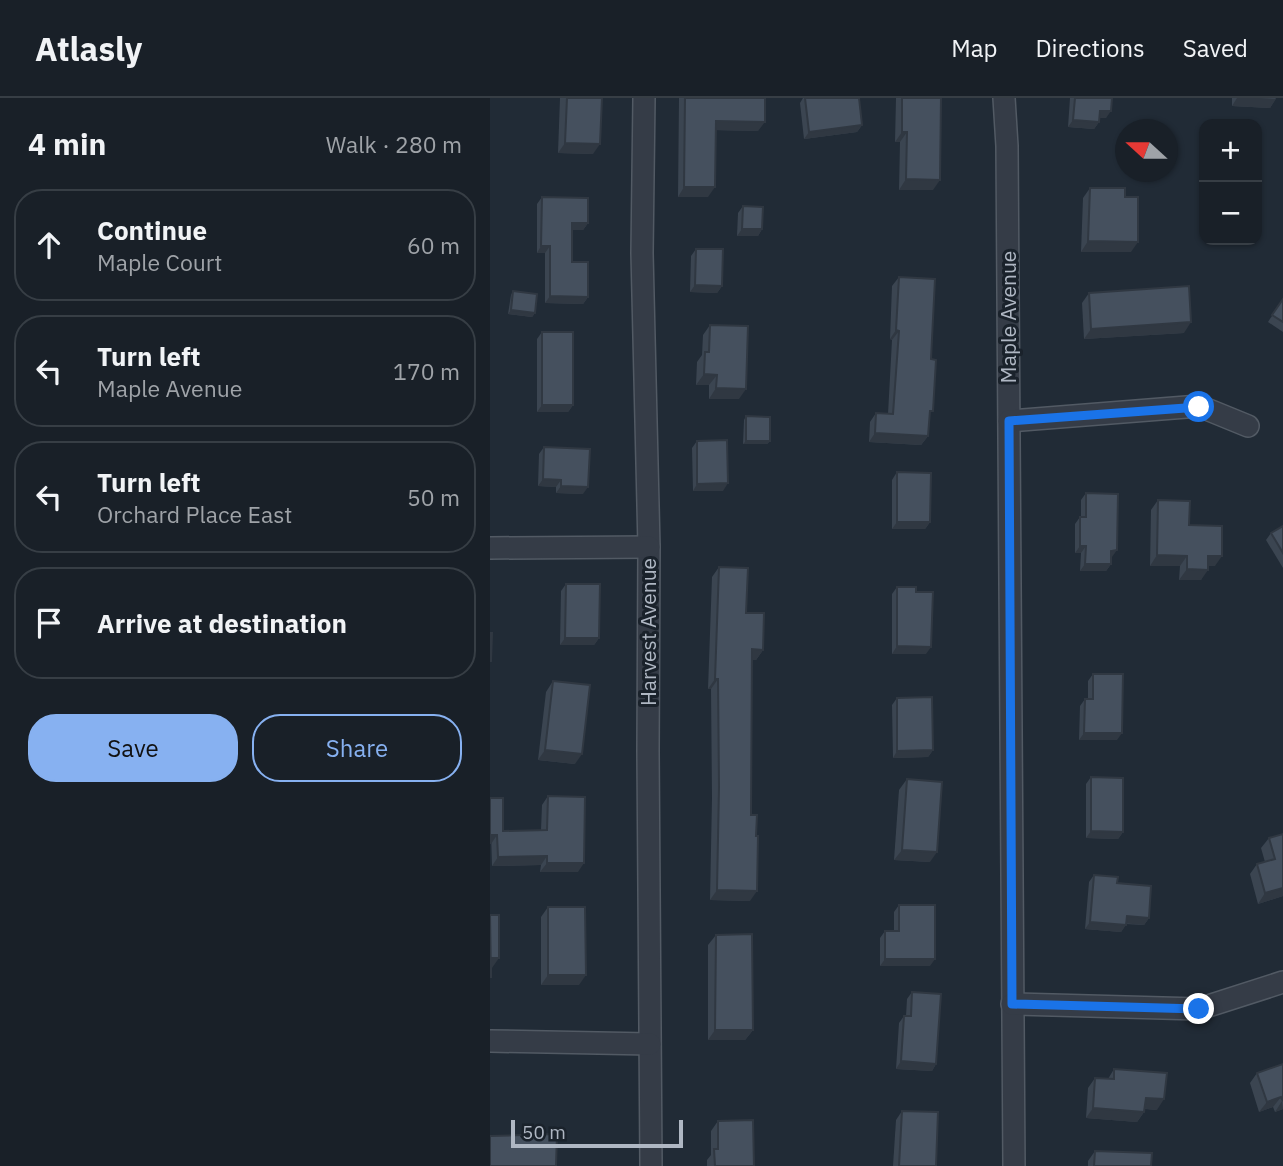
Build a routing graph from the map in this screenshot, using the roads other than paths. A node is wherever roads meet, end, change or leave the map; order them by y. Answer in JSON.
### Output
{"nodes":[{"id":1,"x":644,"y":98,"type":"edge"},
{"id":2,"x":1004,"y":98,"type":"edge"},
{"id":3,"x":1009,"y":421,"type":"junction"},
{"id":4,"x":1248,"y":426,"type":"dead end"},
{"id":5,"x":649,"y":547,"type":"junction"},
{"id":6,"x":490,"y":548,"type":"edge"},
{"id":7,"x":1283,"y":982,"type":"edge"},
{"id":8,"x":1012,"y":1004,"type":"junction"},
{"id":9,"x":490,"y":1041,"type":"edge"},
{"id":10,"x":650,"y":1044,"type":"junction"},
{"id":11,"x":651,"y":1166,"type":"edge"},
{"id":12,"x":1014,"y":1166,"type":"edge"}],
"edges":[{"from":1,"to":5,"type":"street","name":"Harvest Avenue"},
{"from":2,"to":3,"type":"street","name":"Maple Avenue"},
{"from":3,"to":4,"type":"street"},
{"from":3,"to":8,"type":"street","name":"Maple Avenue"},
{"from":5,"to":6,"type":"street"},
{"from":5,"to":10,"type":"street","name":"Harvest Avenue"},
{"from":7,"to":8,"type":"street"},
{"from":8,"to":12,"type":"street","name":"Maple Avenue"},
{"from":9,"to":10,"type":"street"},
{"from":10,"to":11,"type":"street","name":"Harvest Avenue"}]}
